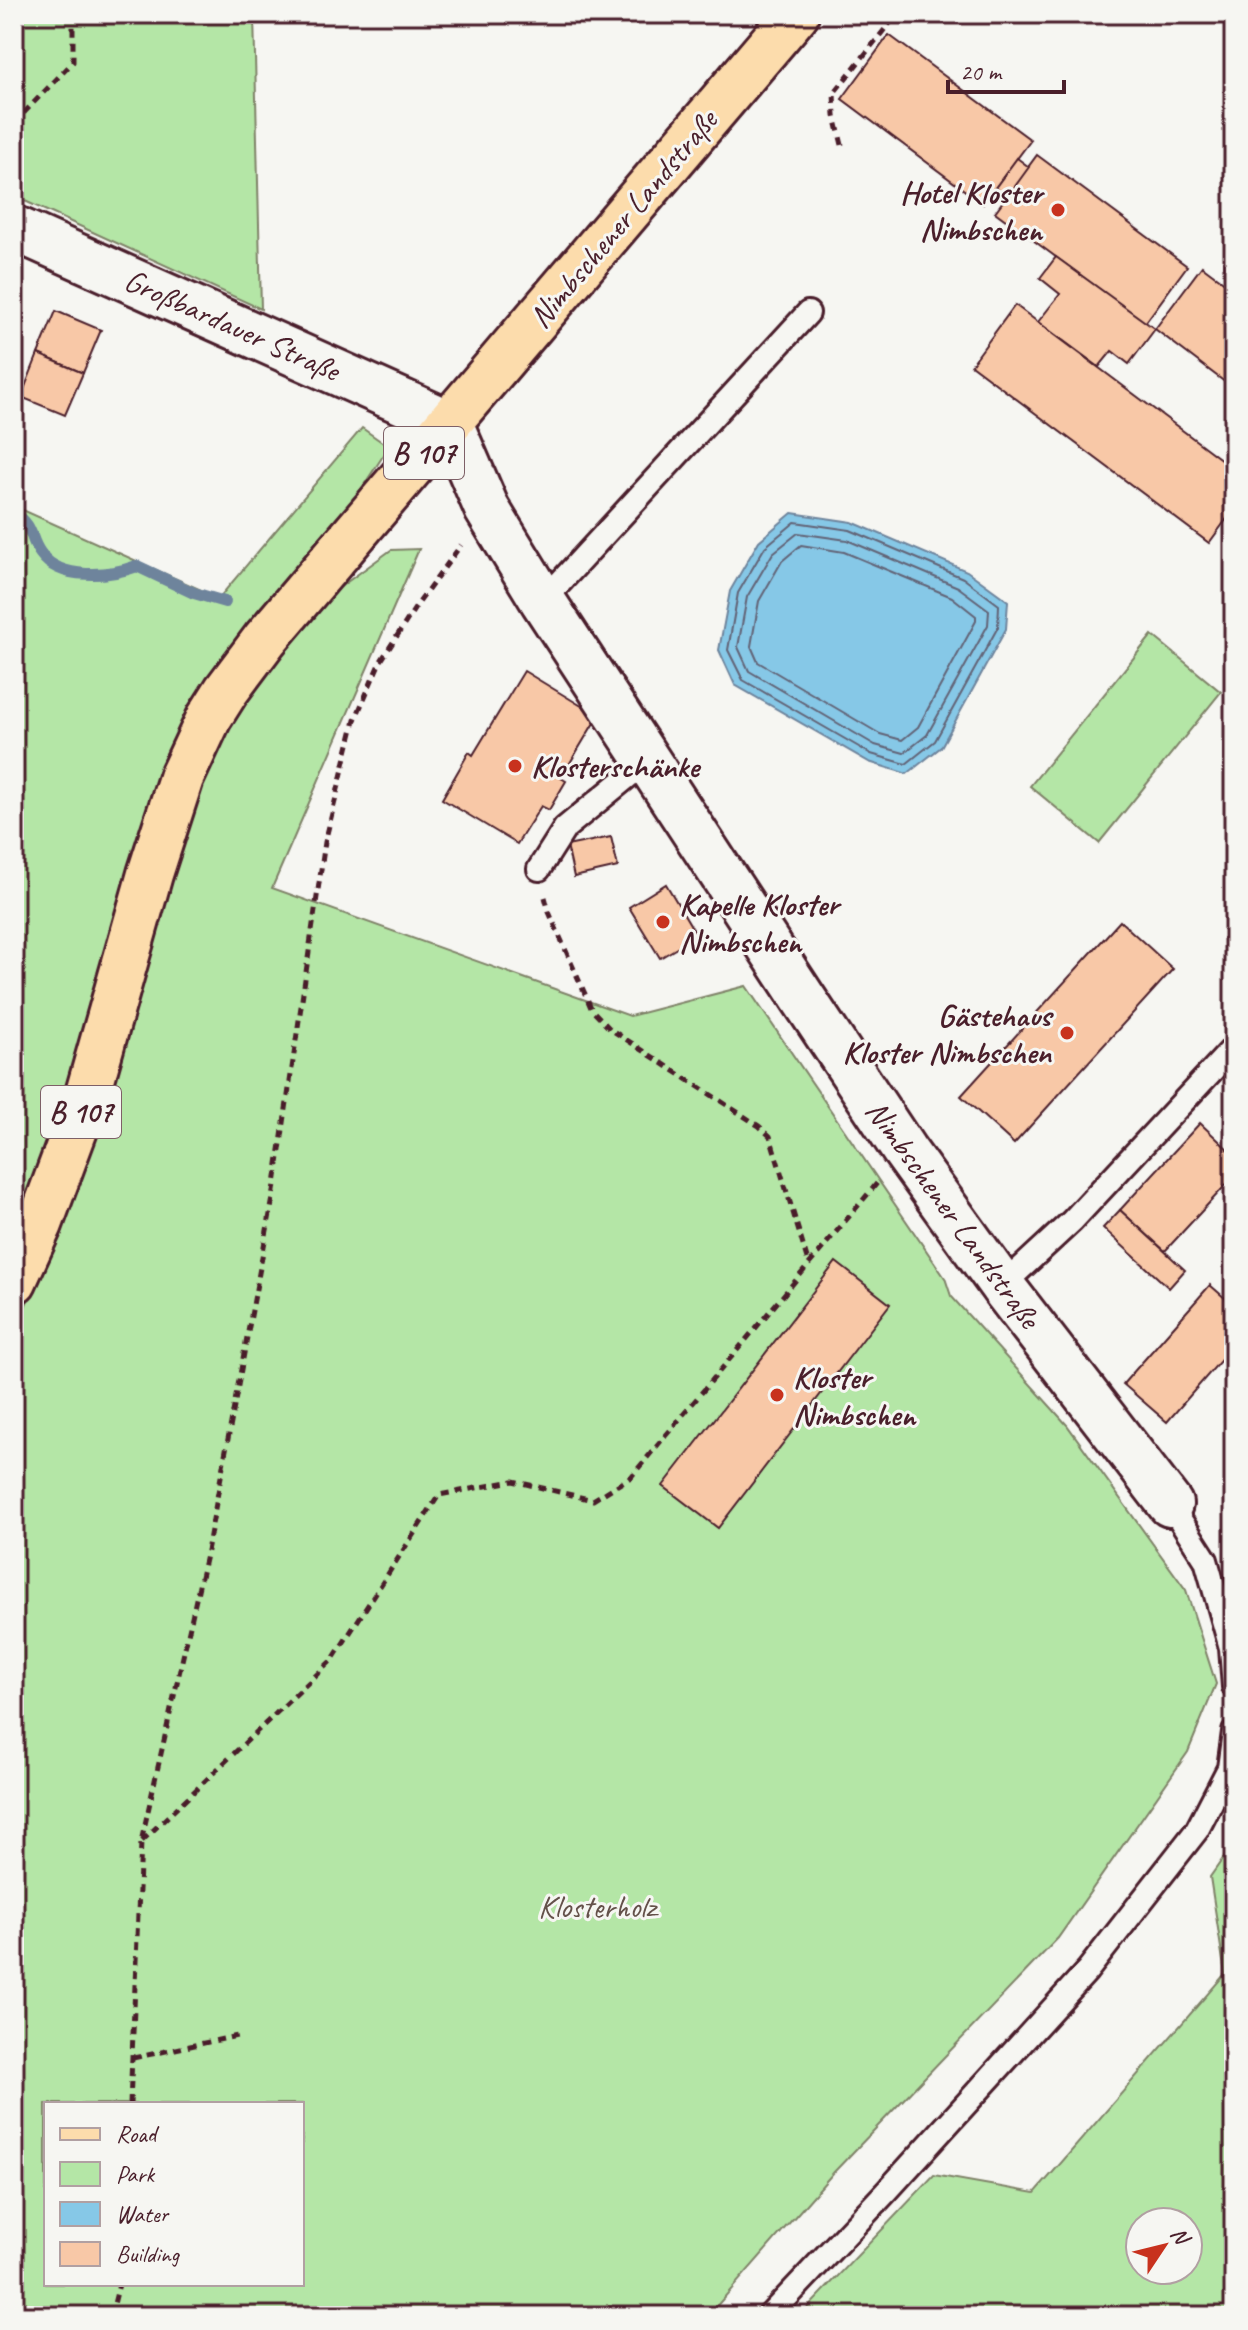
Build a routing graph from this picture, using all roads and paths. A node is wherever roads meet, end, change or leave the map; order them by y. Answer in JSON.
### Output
{"nodes":[{"id":1,"x":73,"y":14,"type":"edge"},
{"id":2,"x":796,"y":14,"type":"edge"},
{"id":3,"x":897,"y":14,"type":"edge"},
{"id":4,"x":14,"y":123,"type":"edge"},
{"id":5,"x":842,"y":145,"type":"dead end"},
{"id":6,"x":14,"y":228,"type":"edge"},
{"id":7,"x":808,"y":313,"type":"dead end"},
{"id":8,"x":450,"y":423,"type":"junction"},
{"id":9,"x":487,"y":509,"type":"junction"},
{"id":10,"x":543,"y":601,"type":"junction"},
{"id":11,"x":648,"y":760,"type":"junction"},
{"id":12,"x":539,"y":869,"type":"joint"},
{"id":13,"x":1234,"y":1047,"type":"edge"},
{"id":14,"x":904,"y":1150,"type":"junction"},
{"id":15,"x":808,"y":1263,"type":"junction"},
{"id":16,"x":14,"y":1281,"type":"edge"},
{"id":17,"x":1002,"y":1286,"type":"junction"},
{"id":18,"x":1170,"y":1504,"type":"joint"},
{"id":19,"x":1234,"y":1687,"type":"edge"},
{"id":20,"x":1234,"y":1732,"type":"edge"},
{"id":21,"x":141,"y":1842,"type":"junction"},
{"id":22,"x":242,"y":2035,"type":"dead end"},
{"id":23,"x":133,"y":2058,"type":"junction"},
{"id":24,"x":130,"y":2102,"type":"edge"},
{"id":25,"x":118,"y":2286,"type":"edge"},
{"id":26,"x":111,"y":2316,"type":"edge"},
{"id":27,"x":769,"y":2316,"type":"edge"}],
"edges":[{"from":1,"to":4,"type":"path"},
{"from":2,"to":8,"type":"main road","name":"Nimbschener Landstraße","number":"B 107"},
{"from":3,"to":5,"type":"path"},
{"from":6,"to":8,"type":"street","name":"Großbardauer Straße"},
{"from":7,"to":10,"type":"lane"},
{"from":8,"to":9,"type":"street","name":"Nimbschener Landstraße"},
{"from":8,"to":16,"type":"main road","name":"Nimbschener Landstraße","number":"B 107"},
{"from":9,"to":10,"type":"street","name":"Nimbschener Landstraße"},
{"from":9,"to":21,"type":"path"},
{"from":10,"to":11,"type":"street","name":"Nimbschener Landstraße"},
{"from":11,"to":12,"type":"lane"},
{"from":11,"to":14,"type":"street","name":"Nimbschener Landstraße"},
{"from":12,"to":15,"type":"path"},
{"from":13,"to":17,"type":"lane"},
{"from":14,"to":15,"type":"path"},
{"from":14,"to":17,"type":"street","name":"Nimbschener Landstraße"},
{"from":15,"to":21,"type":"path"},
{"from":17,"to":18,"type":"street","name":"Nimbschener Landstraße"},
{"from":18,"to":19,"type":"lane"},
{"from":20,"to":27,"type":"lane"},
{"from":21,"to":23,"type":"path"},
{"from":22,"to":23,"type":"path"},
{"from":23,"to":24,"type":"path"},
{"from":25,"to":26,"type":"path"}]}
